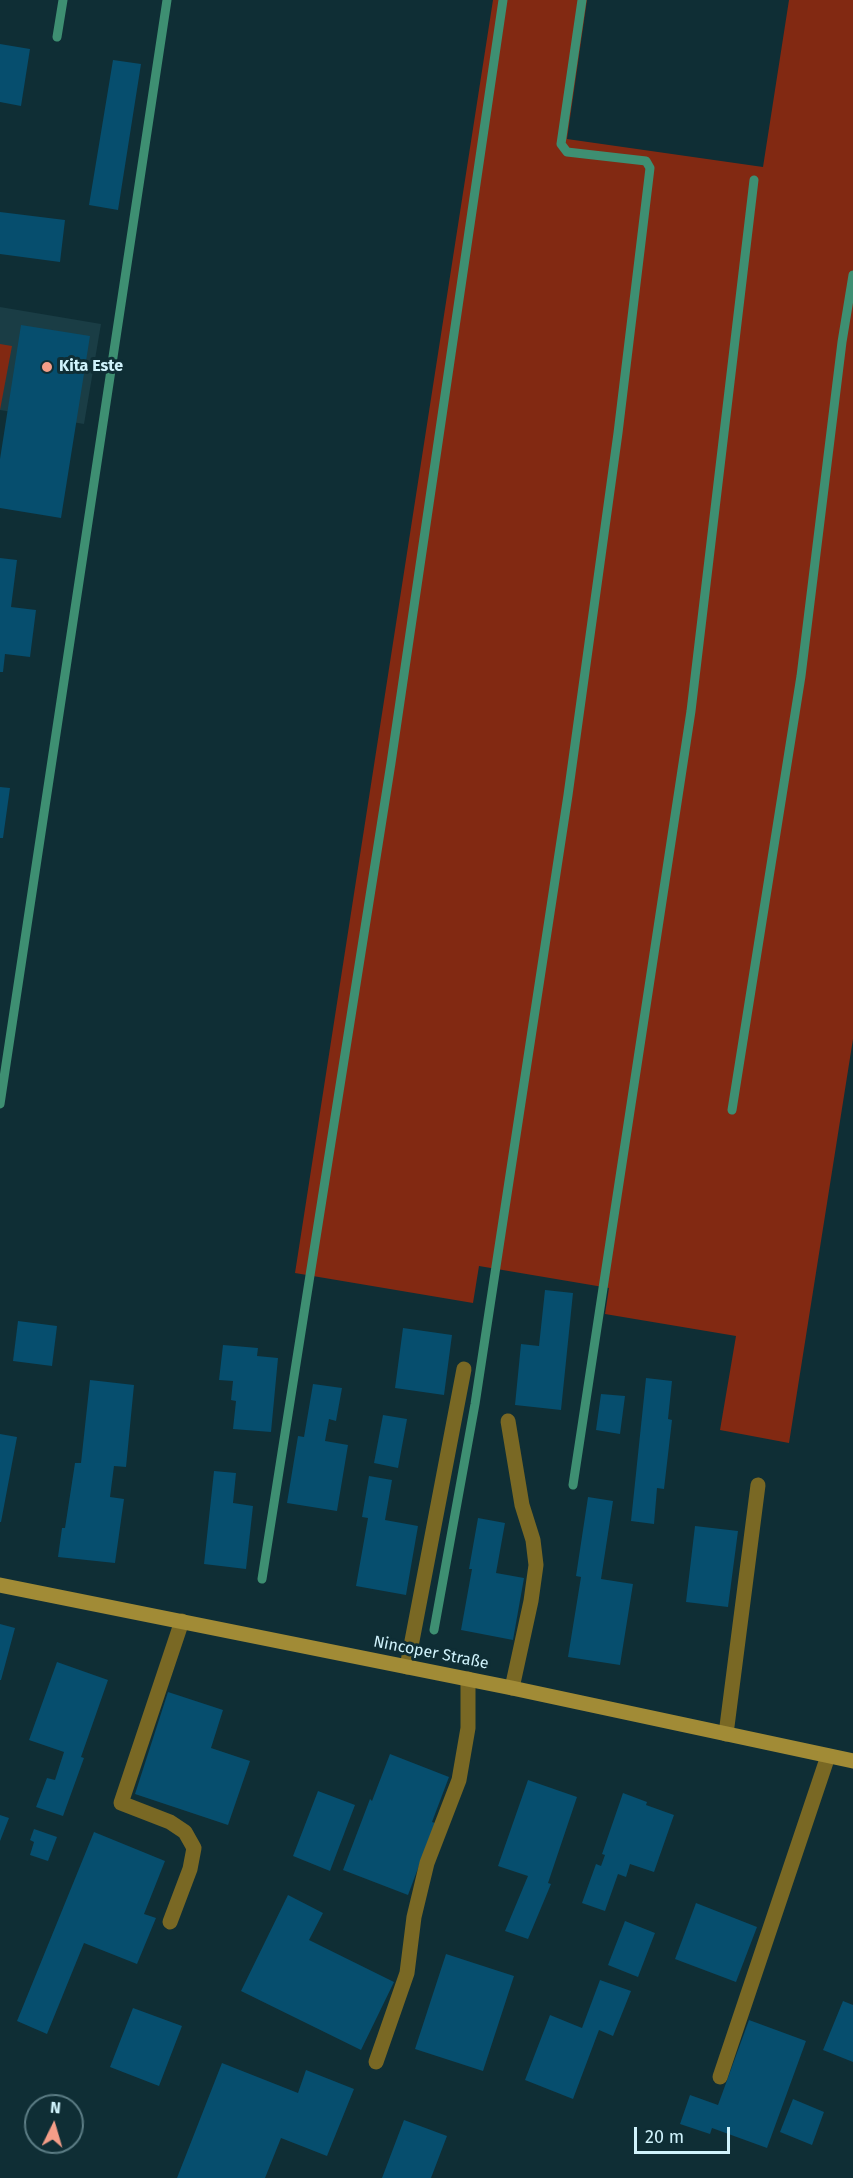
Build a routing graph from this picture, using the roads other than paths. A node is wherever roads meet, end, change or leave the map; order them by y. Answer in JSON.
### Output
{"nodes":[{"id":1,"x":464,"y":1369,"type":"dead end"},
{"id":2,"x":508,"y":1421,"type":"dead end"},
{"id":3,"x":759,"y":1485,"type":"dead end"},
{"id":4,"x":0,"y":1586,"type":"edge"},
{"id":5,"x":182,"y":1621,"type":"junction"},
{"id":6,"x":406,"y":1667,"type":"junction"},
{"id":7,"x":468,"y":1679,"type":"junction"},
{"id":8,"x":512,"y":1688,"type":"junction"},
{"id":9,"x":726,"y":1734,"type":"junction"},
{"id":10,"x":828,"y":1756,"type":"junction"},
{"id":11,"x":853,"y":1761,"type":"edge"},
{"id":12,"x":170,"y":1922,"type":"dead end"},
{"id":13,"x":376,"y":2062,"type":"dead end"},
{"id":14,"x":720,"y":2077,"type":"dead end"}],
"edges":[{"from":1,"to":6,"type":"lane"},
{"from":2,"to":8,"type":"lane"},
{"from":3,"to":9,"type":"lane"},
{"from":4,"to":5,"type":"main road","name":"Nincoper Straße"},
{"from":5,"to":6,"type":"main road","name":"Nincoper Straße"},
{"from":5,"to":12,"type":"lane"},
{"from":6,"to":7,"type":"main road","name":"Nincoper Straße"},
{"from":7,"to":8,"type":"main road","name":"Nincoper Straße"},
{"from":7,"to":13,"type":"lane"},
{"from":8,"to":9,"type":"main road","name":"Nincoper Straße"},
{"from":9,"to":10,"type":"main road","name":"Nincoper Straße"},
{"from":10,"to":11,"type":"main road","name":"Nincoper Straße"},
{"from":10,"to":14,"type":"lane"}]}
